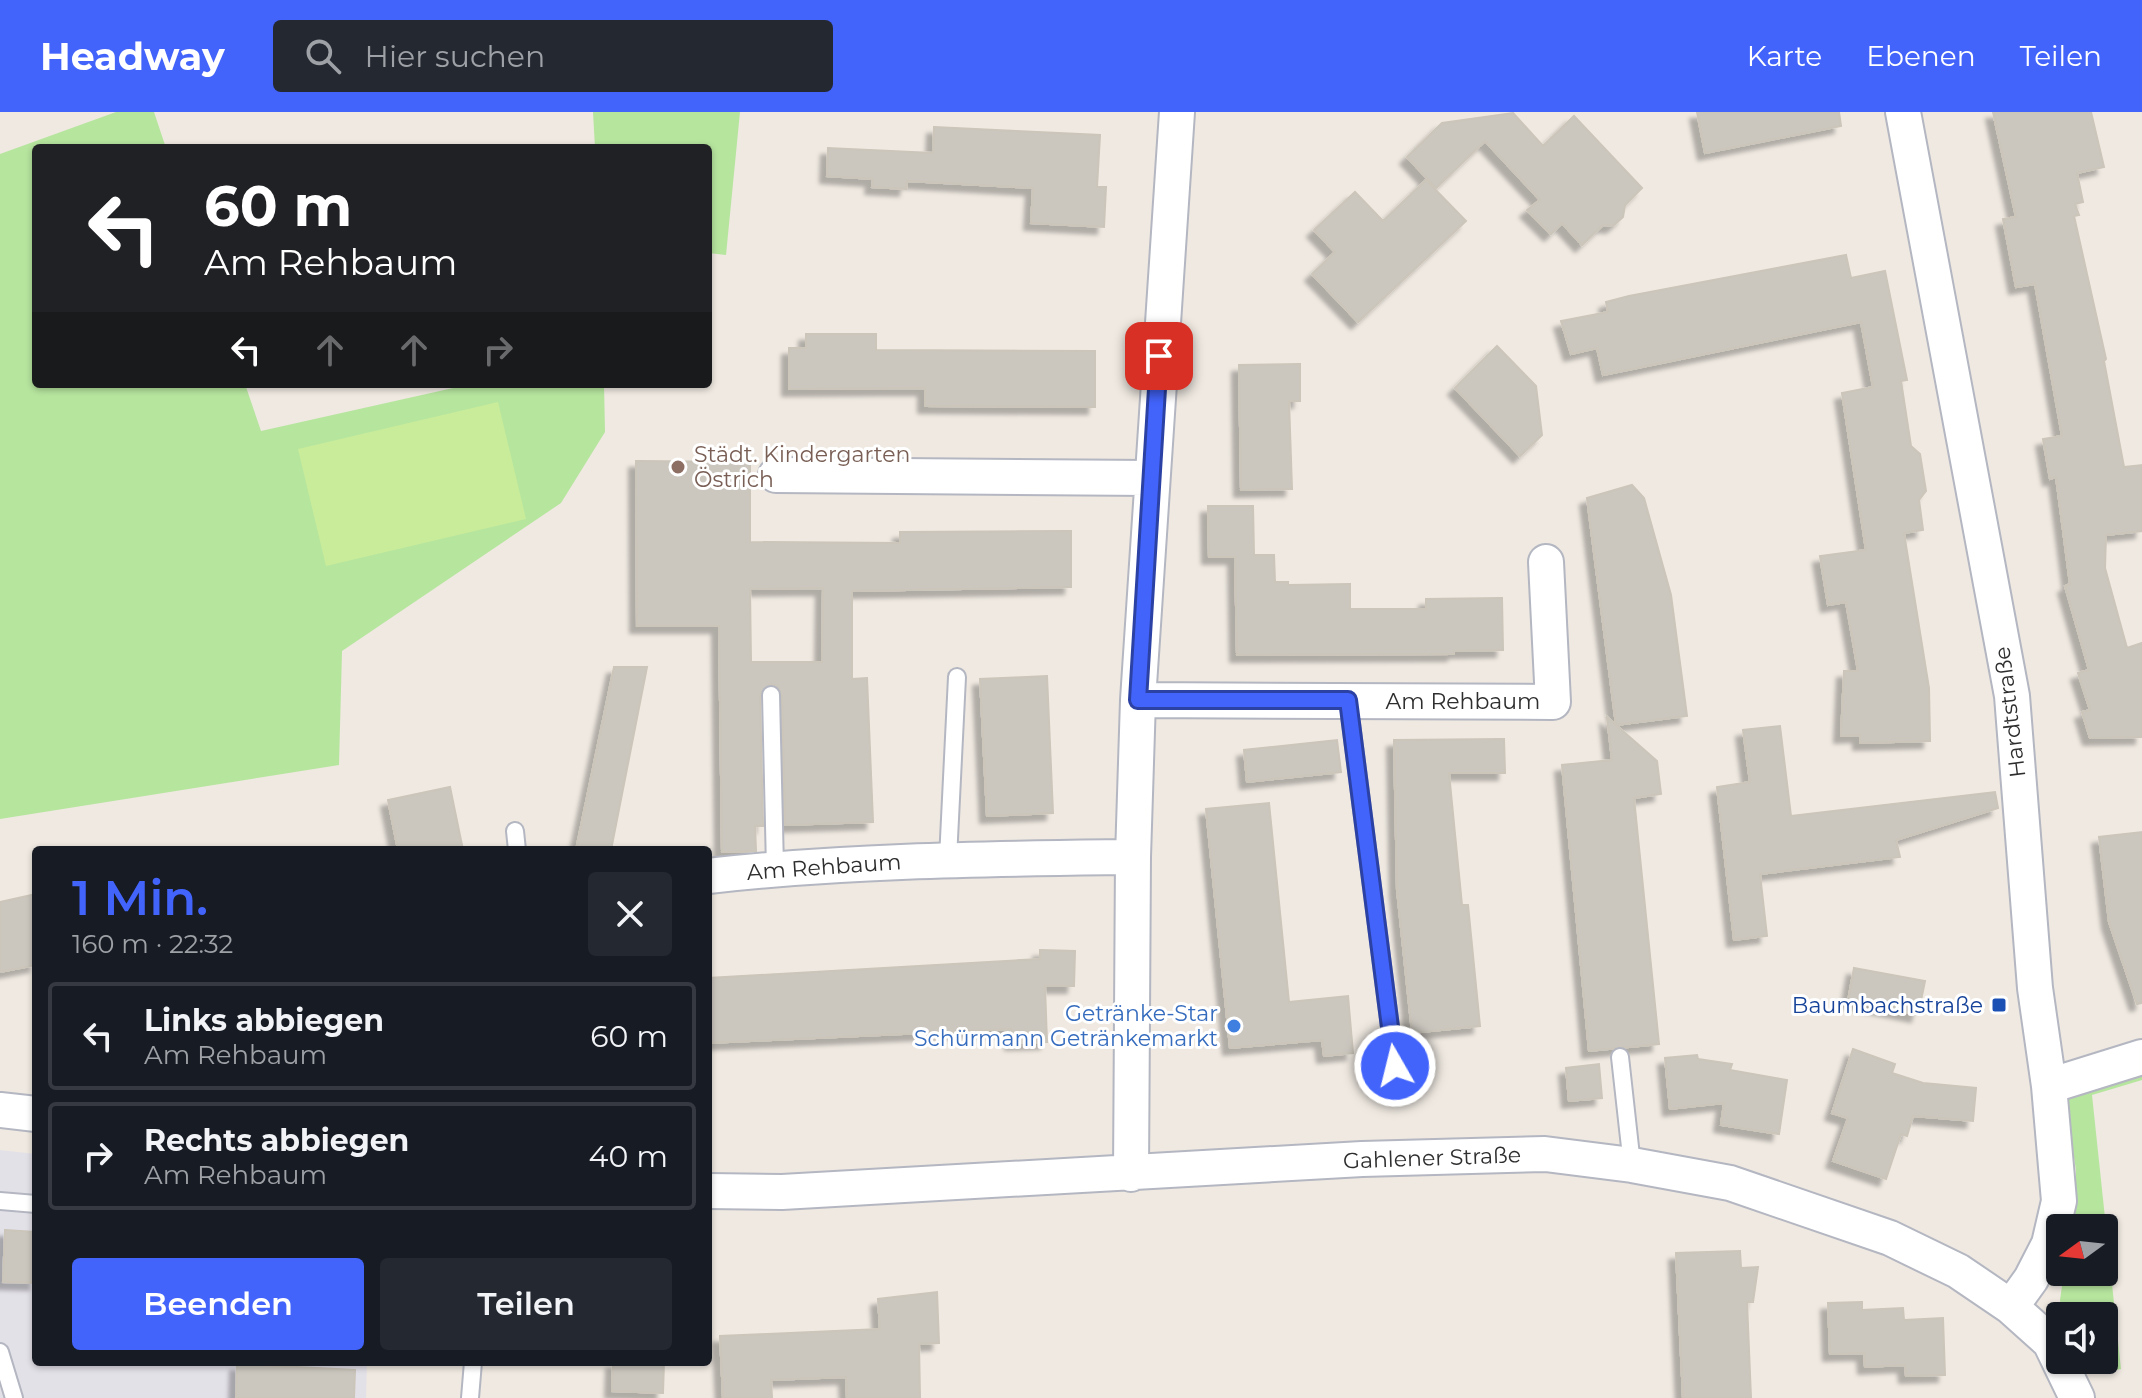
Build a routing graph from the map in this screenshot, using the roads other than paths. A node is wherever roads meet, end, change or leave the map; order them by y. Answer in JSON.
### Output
{"nodes":[{"id":1,"x":1177,"y":112,"type":"edge"},
{"id":2,"x":1903,"y":112,"type":"edge"},
{"id":3,"x":776,"y":475,"type":"dead end"},
{"id":4,"x":1150,"y":478,"type":"junction"},
{"id":5,"x":1546,"y":562,"type":"dead end"},
{"id":6,"x":957,"y":677,"type":"dead end"},
{"id":7,"x":771,"y":695,"type":"dead end"},
{"id":8,"x":1138,"y":700,"type":"junction"},
{"id":9,"x":1348,"y":700,"type":"junction"},
{"id":10,"x":515,"y":831,"type":"dead end"},
{"id":11,"x":517,"y":846,"type":"edge"},
{"id":12,"x":1133,"y":857,"type":"junction"},
{"id":13,"x":948,"y":859,"type":"junction"},
{"id":14,"x":775,"y":868,"type":"junction"},
{"id":15,"x":712,"y":876,"type":"edge"},
{"id":16,"x":1620,"y":1057,"type":"dead end"},
{"id":17,"x":2142,"y":1057,"type":"edge"},
{"id":18,"x":1395,"y":1066,"type":"dead end"},
{"id":19,"x":2049,"y":1086,"type":"junction"},
{"id":20,"x":0,"y":1110,"type":"edge"},
{"id":21,"x":32,"y":1114,"type":"edge"},
{"id":22,"x":1632,"y":1165,"type":"junction"},
{"id":23,"x":1131,"y":1174,"type":"junction"},
{"id":24,"x":712,"y":1191,"type":"edge"},
{"id":25,"x":0,"y":1201,"type":"edge"},
{"id":26,"x":32,"y":1204,"type":"edge"},
{"id":27,"x":2011,"y":1307,"type":"junction"},
{"id":28,"x":0,"y":1352,"type":"edge"},
{"id":29,"x":473,"y":1366,"type":"edge"},
{"id":30,"x":14,"y":1398,"type":"edge"},
{"id":31,"x":470,"y":1398,"type":"edge"},
{"id":32,"x":2077,"y":1398,"type":"edge"}],
"edges":[{"from":1,"to":4,"type":"street"},
{"from":2,"to":19,"type":"street","name":"Hardtstraße"},
{"from":3,"to":4,"type":"street"},
{"from":4,"to":8,"type":"street"},
{"from":5,"to":9,"type":"street","name":"Am Rehbaum"},
{"from":6,"to":13,"type":"lane"},
{"from":7,"to":14,"type":"lane"},
{"from":8,"to":9,"type":"street","name":"Am Rehbaum"},
{"from":8,"to":12,"type":"street"},
{"from":9,"to":18,"type":"lane"},
{"from":10,"to":11,"type":"lane"},
{"from":12,"to":13,"type":"street","name":"Am Rehbaum"},
{"from":12,"to":23,"type":"street"},
{"from":13,"to":14,"type":"street","name":"Am Rehbaum"},
{"from":14,"to":15,"type":"street","name":"Am Rehbaum"},
{"from":16,"to":22,"type":"lane"},
{"from":17,"to":19,"type":"street"},
{"from":19,"to":27,"type":"street","name":"Hardtstraße"},
{"from":20,"to":21,"type":"street"},
{"from":22,"to":23,"type":"street","name":"Gahlener Straße"},
{"from":22,"to":27,"type":"street","name":"Gahlener Straße"},
{"from":23,"to":24,"type":"street","name":"Gahlener Straße"},
{"from":25,"to":26,"type":"lane"},
{"from":27,"to":32,"type":"street","name":"Gahlener Straße"},
{"from":28,"to":30,"type":"lane"},
{"from":29,"to":31,"type":"lane"}]}
